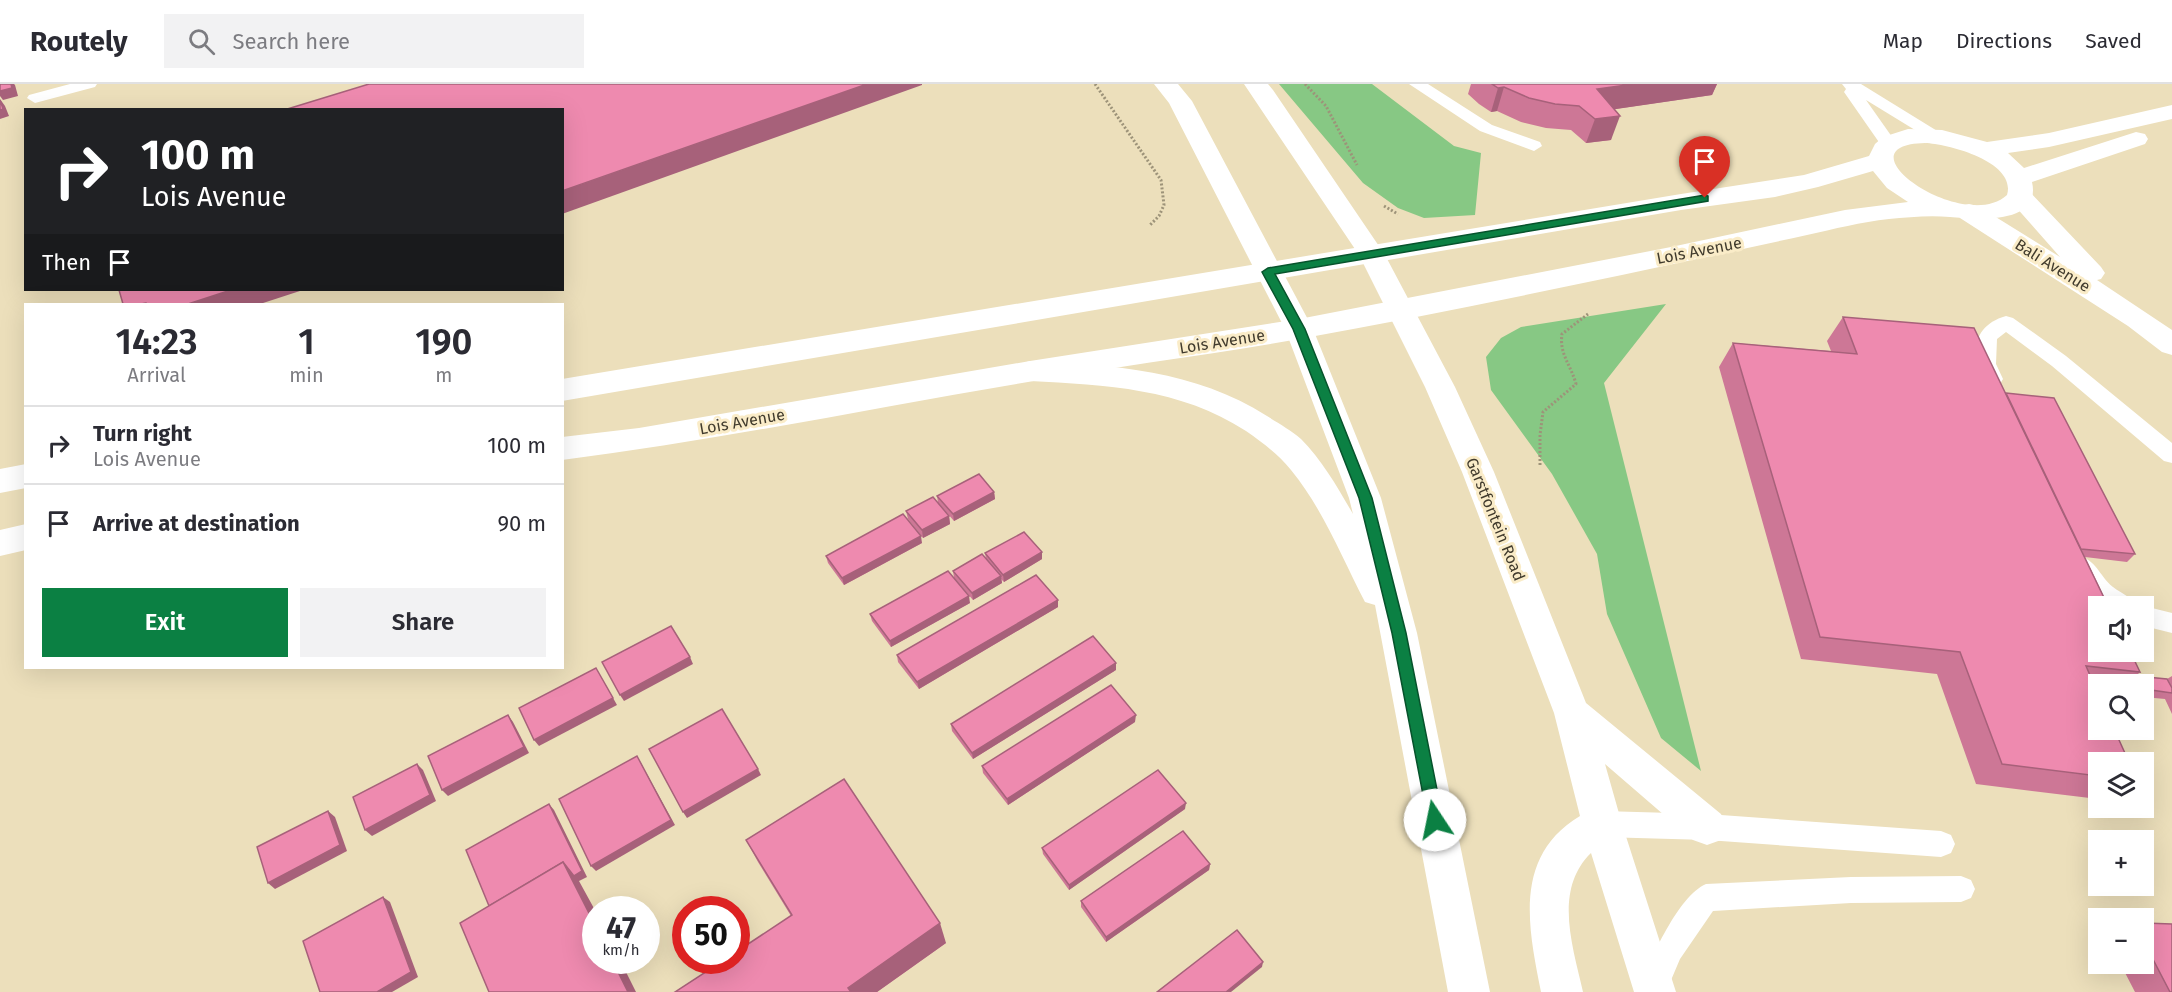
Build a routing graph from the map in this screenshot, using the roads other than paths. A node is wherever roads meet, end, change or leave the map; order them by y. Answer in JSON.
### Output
{"nodes":[{"id":1,"x":89,"y":84,"type":"edge"},
{"id":2,"x":1166,"y":84,"type":"edge"},
{"id":3,"x":1256,"y":84,"type":"edge"},
{"id":4,"x":1416,"y":84,"type":"edge"},
{"id":5,"x":1848,"y":84,"type":"edge"},
{"id":6,"x":35,"y":98,"type":"dead end"},
{"id":7,"x":2172,"y":112,"type":"edge"},
{"id":8,"x":2115,"y":123,"type":"junction"},
{"id":9,"x":2172,"y":129,"type":"edge"},
{"id":10,"x":1939,"y":137,"type":"junction"},
{"id":11,"x":2139,"y":138,"type":"junction"},
{"id":12,"x":1534,"y":147,"type":"dead end"},
{"id":13,"x":1981,"y":149,"type":"junction"},
{"id":14,"x":1885,"y":152,"type":"junction"},
{"id":15,"x":2019,"y":188,"type":"junction"},
{"id":16,"x":1959,"y":210,"type":"junction"},
{"id":17,"x":1372,"y":255,"type":"junction"},
{"id":18,"x":1268,"y":272,"type":"junction"},
{"id":19,"x":2105,"y":293,"type":"junction"},
{"id":20,"x":1400,"y":310,"type":"junction"},
{"id":21,"x":1299,"y":329,"type":"junction"},
{"id":22,"x":2172,"y":345,"type":"edge"},
{"id":23,"x":1030,"y":371,"type":"junction"},
{"id":24,"x":564,"y":390,"type":"edge"},
{"id":25,"x":2004,"y":401,"type":"edge"},
{"id":26,"x":564,"y":448,"type":"edge"},
{"id":27,"x":2172,"y":455,"type":"edge"},
{"id":28,"x":24,"y":476,"type":"edge"},
{"id":29,"x":0,"y":481,"type":"edge"},
{"id":30,"x":24,"y":537,"type":"edge"},
{"id":31,"x":0,"y":543,"type":"edge"},
{"id":32,"x":2073,"y":546,"type":"edge"},
{"id":33,"x":2108,"y":596,"type":"edge"},
{"id":34,"x":2154,"y":618,"type":"edge"},
{"id":35,"x":2172,"y":623,"type":"edge"},
{"id":36,"x":1399,"y":633,"type":"junction"},
{"id":37,"x":1572,"y":713,"type":"junction"},
{"id":38,"x":1602,"y":824,"type":"junction"},
{"id":39,"x":1707,"y":827,"type":"junction"},
{"id":40,"x":1941,"y":844,"type":"dead end"},
{"id":41,"x":1961,"y":889,"type":"dead end"},
{"id":42,"x":1654,"y":990,"type":"edge"},
{"id":43,"x":1468,"y":992,"type":"edge"},
{"id":44,"x":1562,"y":992,"type":"edge"}],
"edges":[{"from":1,"to":6,"type":"lane"},
{"from":2,"to":18,"type":"street"},
{"from":3,"to":17,"type":"street","name":"Garstfontein Road"},
{"from":4,"to":12,"type":"lane"},
{"from":5,"to":10,"type":"lane"},
{"from":5,"to":14,"type":"lane"},
{"from":7,"to":8,"type":"street"},
{"from":8,"to":11,"type":"street"},
{"from":8,"to":13,"type":"street"},
{"from":9,"to":11,"type":"street"},
{"from":10,"to":13,"type":"street"},
{"from":10,"to":14,"type":"street"},
{"from":11,"to":15,"type":"street"},
{"from":13,"to":15,"type":"street","name":"Bali Avenue"},
{"from":14,"to":16,"type":"street"},
{"from":14,"to":17,"type":"street"},
{"from":15,"to":16,"type":"street","name":"Lois Avenue"},
{"from":15,"to":19,"type":"street","name":"Bali Avenue"},
{"from":16,"to":19,"type":"street","name":"Bali Avenue"},
{"from":16,"to":20,"type":"street","name":"Lois Avenue"},
{"from":17,"to":18,"type":"street"},
{"from":17,"to":20,"type":"street","name":"Garstfontein Road"},
{"from":18,"to":21,"type":"street"},
{"from":18,"to":24,"type":"street"},
{"from":19,"to":22,"type":"street","name":"Bali Avenue"},
{"from":20,"to":21,"type":"street","name":"Lois Avenue"},
{"from":20,"to":37,"type":"street","name":"Garstfontein Road"},
{"from":21,"to":23,"type":"street","name":"Lois Avenue"},
{"from":21,"to":36,"type":"street"},
{"from":23,"to":26,"type":"street","name":"Lois Avenue"},
{"from":23,"to":36,"type":"street"},
{"from":25,"to":27,"type":"lane"},
{"from":28,"to":29,"type":"street"},
{"from":30,"to":31,"type":"street"},
{"from":32,"to":33,"type":"lane"},
{"from":34,"to":35,"type":"lane"},
{"from":36,"to":43,"type":"street"},
{"from":37,"to":38,"type":"street","name":"Garstfontein Road"},
{"from":37,"to":39,"type":"street"},
{"from":38,"to":39,"type":"lane"},
{"from":38,"to":42,"type":"street","name":"Garstfontein Road"},
{"from":38,"to":44,"type":"street"},
{"from":39,"to":40,"type":"lane"},
{"from":41,"to":42,"type":"lane"}]}
